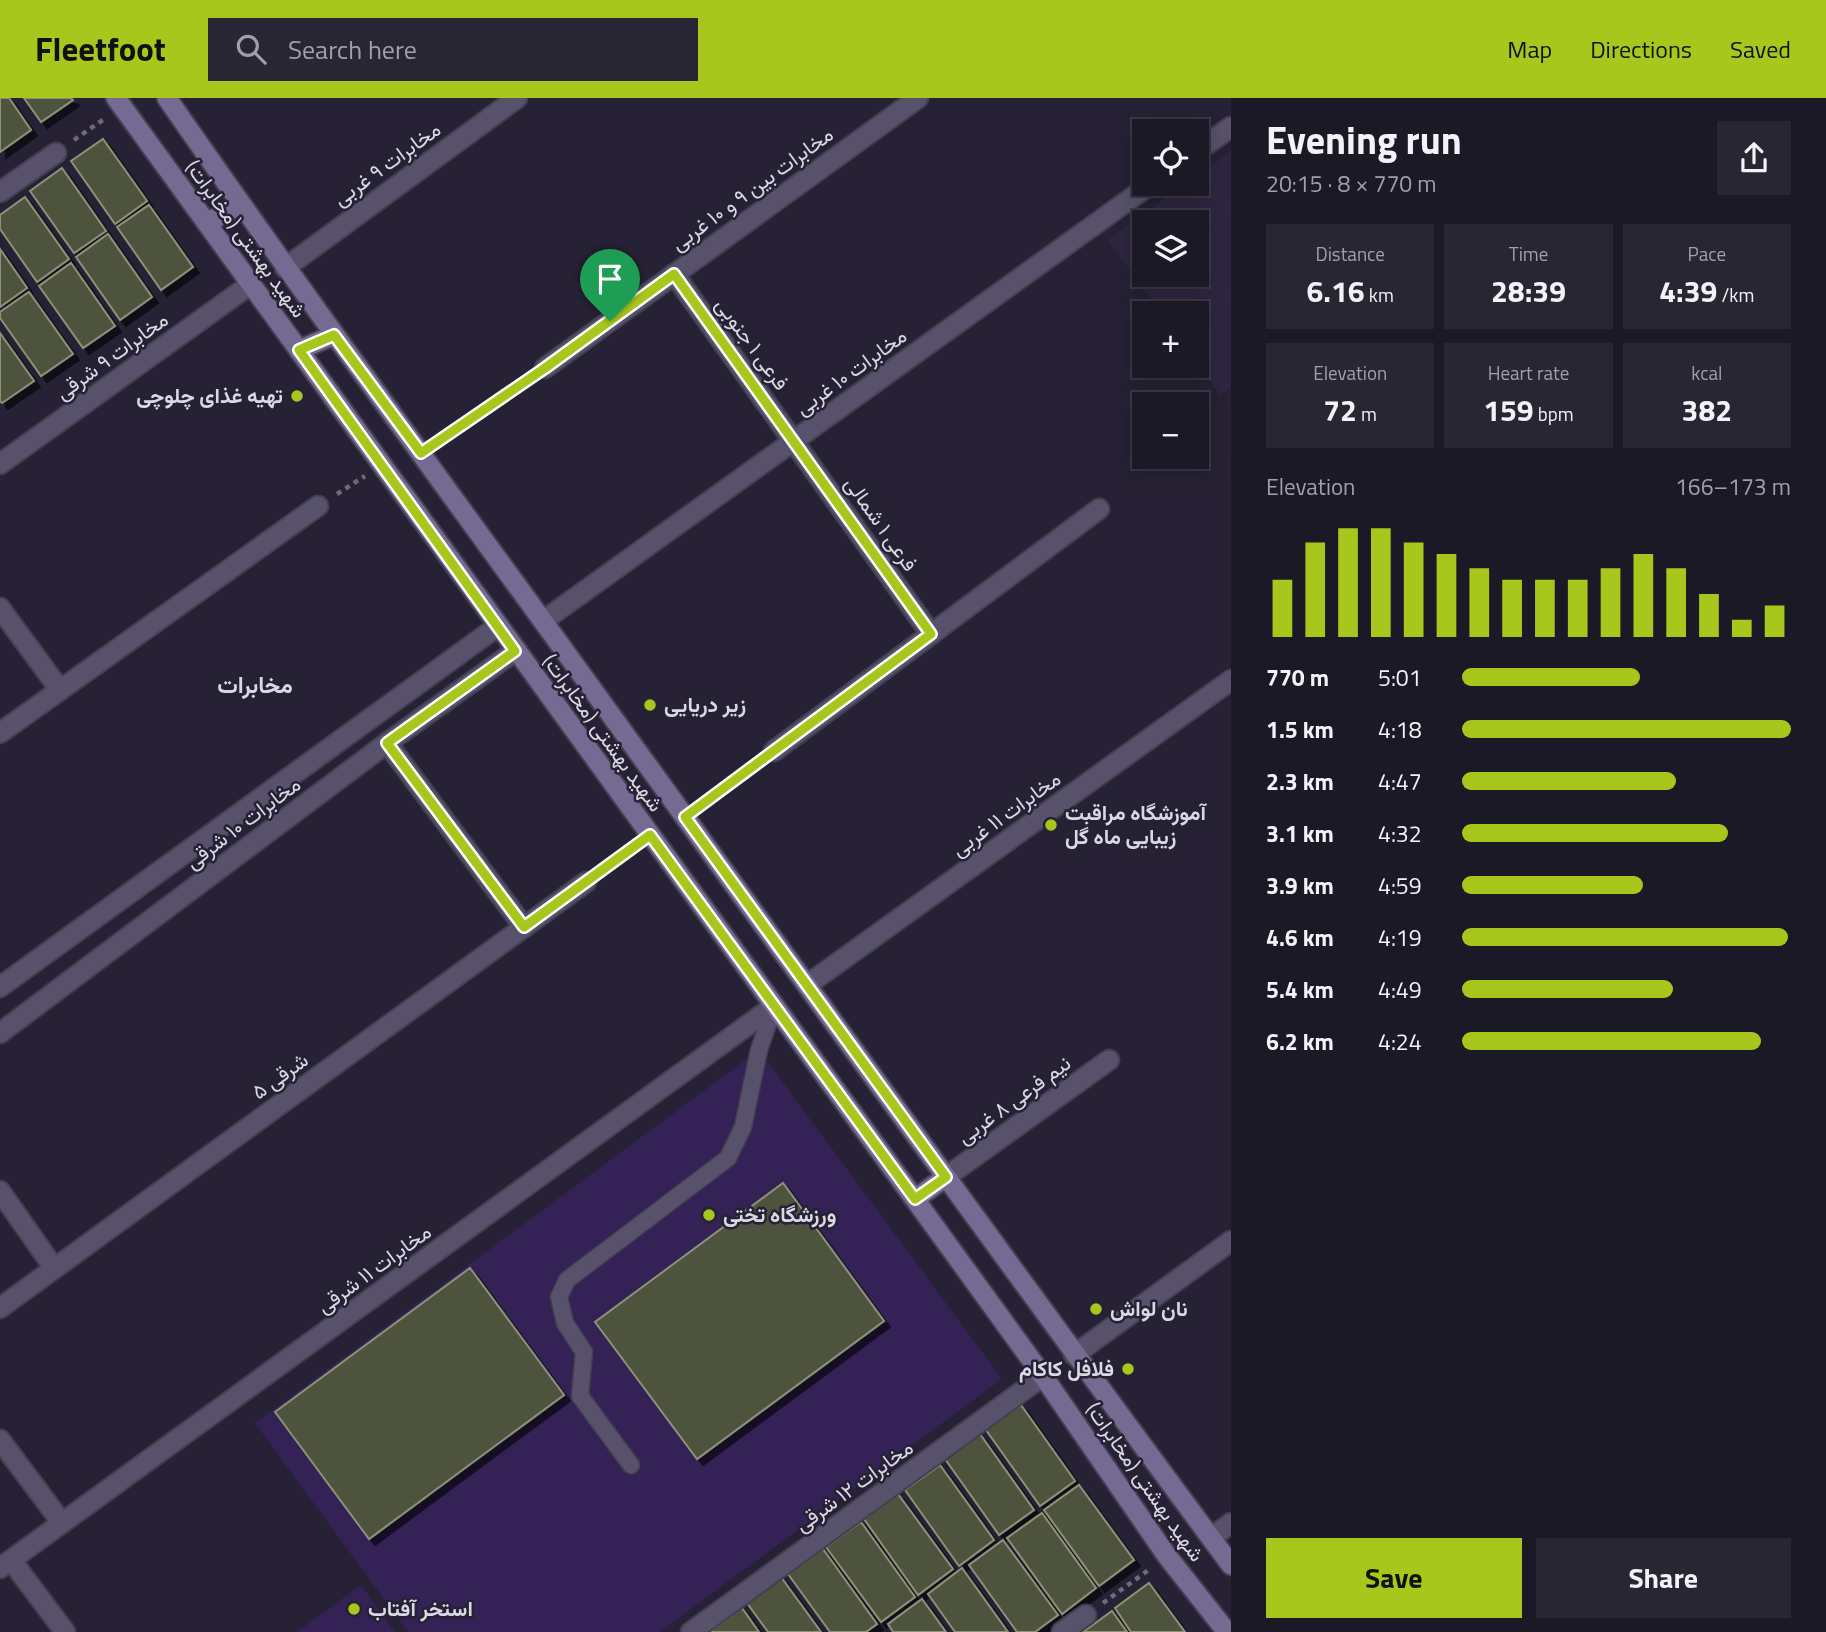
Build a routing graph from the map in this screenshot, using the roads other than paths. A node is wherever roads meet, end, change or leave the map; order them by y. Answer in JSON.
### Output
{"nodes":[{"id":1,"x":167,"y":98,"type":"edge"},
{"id":2,"x":517,"y":98,"type":"edge"},
{"id":3,"x":918,"y":98,"type":"edge"},
{"id":4,"x":119,"y":102,"type":"edge"},
{"id":5,"x":1231,"y":127,"type":"edge"},
{"id":6,"x":1209,"y":143,"type":"edge"},
{"id":7,"x":56,"y":153,"type":"road end"},
{"id":8,"x":0,"y":192,"type":"edge"},
{"id":9,"x":1134,"y":196,"type":"edge"},
{"id":10,"x":240,"y":204,"type":"junction"},
{"id":11,"x":207,"y":223,"type":"junction"},
{"id":12,"x":285,"y":268,"type":"junction"},
{"id":13,"x":674,"y":274,"type":"junction"},
{"id":14,"x":251,"y":284,"type":"junction"},
{"id":15,"x":334,"y":335,"type":"junction"},
{"id":16,"x":299,"y":350,"type":"junction"},
{"id":17,"x":545,"y":368,"type":"road end"},
{"id":18,"x":794,"y":441,"type":"junction"},
{"id":19,"x":0,"y":464,"type":"edge"},
{"id":20,"x":318,"y":506,"type":"road end"},
{"id":21,"x":1099,"y":509,"type":"dead end"},
{"id":22,"x":0,"y":608,"type":"edge"},
{"id":23,"x":543,"y":621,"type":"junction"},
{"id":24,"x":498,"y":626,"type":"junction"},
{"id":25,"x":931,"y":634,"type":"junction"},
{"id":26,"x":515,"y":651,"type":"junction"},
{"id":27,"x":1231,"y":680,"type":"edge"},
{"id":28,"x":60,"y":690,"type":"junction"},
{"id":29,"x":0,"y":733,"type":"edge"},
{"id":30,"x":387,"y":743,"type":"junction"},
{"id":31,"x":774,"y":751,"type":"road end"},
{"id":32,"x":586,"y":882,"type":"road end"},
{"id":33,"x":524,"y":927,"type":"junction"},
{"id":34,"x":807,"y":985,"type":"junction"},
{"id":35,"x":0,"y":987,"type":"edge"},
{"id":36,"x":774,"y":1006,"type":"junction"},
{"id":37,"x":0,"y":1033,"type":"edge"},
{"id":38,"x":1109,"y":1060,"type":"dead end"},
{"id":39,"x":946,"y":1177,"type":"junction"},
{"id":40,"x":0,"y":1191,"type":"edge"},
{"id":41,"x":915,"y":1199,"type":"junction"},
{"id":42,"x":1231,"y":1241,"type":"edge"},
{"id":43,"x":54,"y":1268,"type":"junction"},
{"id":44,"x":0,"y":1308,"type":"edge"},
{"id":45,"x":1074,"y":1355,"type":"junction"},
{"id":46,"x":1043,"y":1376,"type":"junction"},
{"id":47,"x":0,"y":1440,"type":"edge"},
{"id":48,"x":631,"y":1465,"type":"dead end"},
{"id":49,"x":62,"y":1523,"type":"junction"},
{"id":50,"x":1231,"y":1523,"type":"edge"},
{"id":51,"x":1211,"y":1538,"type":"junction"},
{"id":52,"x":6,"y":1564,"type":"edge"},
{"id":53,"x":1231,"y":1565,"type":"edge"},
{"id":54,"x":1086,"y":1615,"type":"road end"},
{"id":55,"x":65,"y":1632,"type":"edge"},
{"id":56,"x":691,"y":1632,"type":"edge"},
{"id":57,"x":1062,"y":1632,"type":"edge"},
{"id":58,"x":1227,"y":1632,"type":"edge"}],
"edges":[{"from":1,"to":10,"type":"main road","name":"شهید بهشتی (مخابرات)"},
{"from":2,"to":12,"type":"street","name":"مخابرات ۹ غربی"},
{"from":3,"to":13,"type":"street","name":"مخابرات بین ۹ و ۱۰ غربی"},
{"from":4,"to":11,"type":"main road","name":"شهید بهشتی (مخابرات)"},
{"from":5,"to":6,"type":"street"},
{"from":7,"to":8,"type":"street"},
{"from":9,"to":18,"type":"street","name":"مخابرات ۱۰ غربی"},
{"from":10,"to":11,"type":"main road"},
{"from":10,"to":12,"type":"main road","name":"شهید بهشتی (مخابرات)"},
{"from":11,"to":14,"type":"main road","name":"شهید بهشتی (مخابرات)"},
{"from":12,"to":15,"type":"main road","name":"شهید بهشتی (مخابرات)"},
{"from":13,"to":17,"type":"street","name":"مخابرات بین ۹ و ۱۰ غربی"},
{"from":13,"to":18,"type":"street","name":"فرعی ۱ جنوبی"},
{"from":14,"to":16,"type":"main road","name":"شهید بهشتی (مخابرات)"},
{"from":14,"to":19,"type":"street","name":"مخابرات ۹ شرقی"},
{"from":15,"to":16,"type":"main road"},
{"from":15,"to":23,"type":"main road","name":"شهید بهشتی (مخابرات)"},
{"from":16,"to":24,"type":"main road","name":"شهید بهشتی (مخابرات)"},
{"from":18,"to":23,"type":"street","name":"مخابرات ۱۰ غربی"},
{"from":18,"to":25,"type":"street","name":"فرعی ۱ شمالی"},
{"from":20,"to":28,"type":"street"},
{"from":21,"to":25,"type":"street"},
{"from":22,"to":28,"type":"street"},
{"from":23,"to":34,"type":"main road","name":"شهید بهشتی (مخابرات)"},
{"from":24,"to":26,"type":"main road","name":"شهید بهشتی (مخابرات)"},
{"from":24,"to":35,"type":"street","name":"مخابرات ۱۰ شرقی"},
{"from":25,"to":31,"type":"street"},
{"from":26,"to":30,"type":"street","name":"مخابرات ۱۰ شرقی"},
{"from":26,"to":36,"type":"main road","name":"شهید بهشتی (مخابرات)"},
{"from":27,"to":34,"type":"street","name":"مخابرات ۱۱ غربی"},
{"from":28,"to":29,"type":"street"},
{"from":30,"to":33,"type":"street"},
{"from":30,"to":37,"type":"street","name":"مخابرات ۱۰ شرقی"},
{"from":32,"to":33,"type":"street","name":"شرقی ۵"},
{"from":33,"to":43,"type":"street","name":"شرقی ۵"},
{"from":34,"to":39,"type":"main road","name":"شهید بهشتی (مخابرات)"},
{"from":36,"to":41,"type":"main road","name":"شهید بهشتی (مخابرات)"},
{"from":36,"to":48,"type":"lane"},
{"from":36,"to":49,"type":"street","name":"مخابرات ۱۱ شرقی"},
{"from":38,"to":39,"type":"street","name":"نیم فرعی ۸ غربی"},
{"from":39,"to":41,"type":"main road"},
{"from":39,"to":45,"type":"main road","name":"شهید بهشتی (مخابرات)"},
{"from":40,"to":43,"type":"street"},
{"from":41,"to":46,"type":"main road","name":"شهید بهشتی (مخابرات)"},
{"from":42,"to":45,"type":"street"},
{"from":43,"to":44,"type":"street","name":"شرقی ۵"},
{"from":45,"to":51,"type":"main road","name":"شهید بهشتی (مخابرات)"},
{"from":46,"to":56,"type":"street","name":"مخابرات ۱۲ شرقی"},
{"from":46,"to":58,"type":"main road","name":"شهید بهشتی (مخابرات)"},
{"from":47,"to":49,"type":"street"},
{"from":49,"to":52,"type":"street","name":"مخابرات ۱۱ شرقی"},
{"from":50,"to":51,"type":"street"},
{"from":51,"to":53,"type":"main road","name":"شهید بهشتی (مخابرات)"},
{"from":52,"to":55,"type":"street"},
{"from":54,"to":57,"type":"street"}]}
